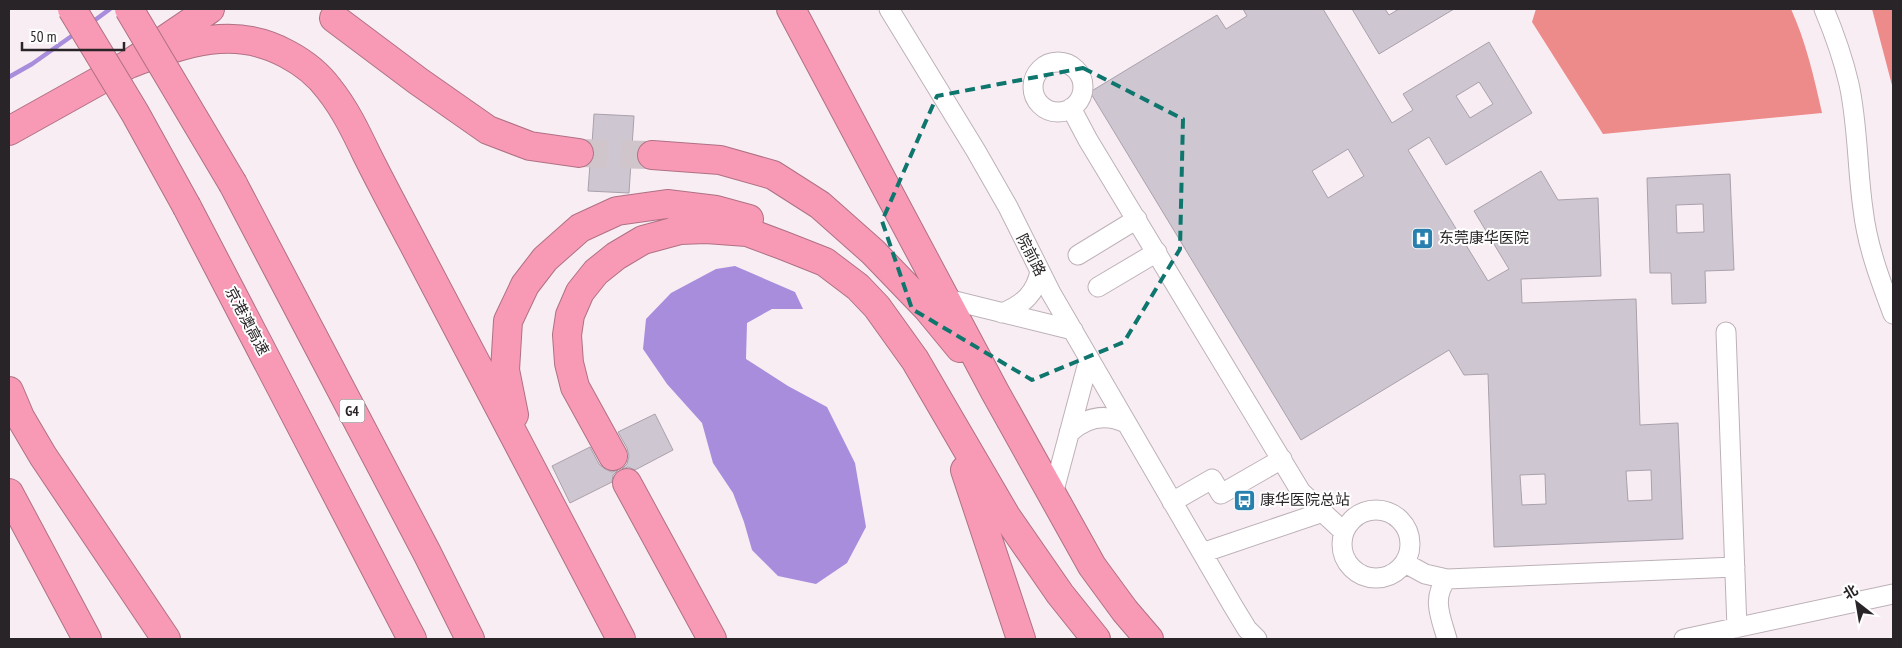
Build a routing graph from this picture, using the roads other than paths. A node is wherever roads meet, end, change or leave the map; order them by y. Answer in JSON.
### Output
{"nodes":[{"id":1,"x":72,"y":9,"type":"edge"},
{"id":2,"x":129,"y":9,"type":"edge"},
{"id":3,"x":210,"y":9,"type":"edge"},
{"id":4,"x":791,"y":9,"type":"edge"},
{"id":5,"x":889,"y":9,"type":"edge"},
{"id":6,"x":1824,"y":9,"type":"edge"},
{"id":7,"x":334,"y":18,"type":"dead end"},
{"id":8,"x":129,"y":64,"type":"junction"},
{"id":9,"x":1071,"y":108,"type":"dead end"},
{"id":10,"x":9,"y":131,"type":"edge"},
{"id":11,"x":579,"y":153,"type":"tunnel mouth"},
{"id":12,"x":652,"y":156,"type":"tunnel mouth"},
{"id":13,"x":1137,"y":219,"type":"junction"},
{"id":14,"x":1156,"y":252,"type":"junction"},
{"id":15,"x":1078,"y":255,"type":"dead end"},
{"id":16,"x":825,"y":262,"type":"junction"},
{"id":17,"x":1040,"y":271,"type":"junction"},
{"id":18,"x":1098,"y":288,"type":"dead end"},
{"id":19,"x":947,"y":299,"type":"junction"},
{"id":20,"x":1002,"y":313,"type":"junction"},
{"id":21,"x":1893,"y":314,"type":"edge"},
{"id":22,"x":1073,"y":330,"type":"junction"},
{"id":23,"x":1726,"y":332,"type":"dead end"},
{"id":24,"x":1089,"y":359,"type":"junction"},
{"id":25,"x":9,"y":391,"type":"edge"},
{"id":26,"x":995,"y":392,"type":"junction"},
{"id":27,"x":936,"y":396,"type":"junction"},
{"id":28,"x":1126,"y":423,"type":"junction"},
{"id":29,"x":1069,"y":433,"type":"junction"},
{"id":30,"x":613,"y":456,"type":"dead end"},
{"id":31,"x":1282,"y":459,"type":"junction"},
{"id":32,"x":627,"y":483,"type":"dead end"},
{"id":33,"x":542,"y":489,"type":"junction"},
{"id":34,"x":9,"y":493,"type":"edge"},
{"id":35,"x":1053,"y":494,"type":"junction"},
{"id":36,"x":1172,"y":502,"type":"junction"},
{"id":37,"x":1323,"y":512,"type":"junction"},
{"id":38,"x":1344,"y":532,"type":"junction"},
{"id":39,"x":991,"y":550,"type":"junction"},
{"id":40,"x":1202,"y":552,"type":"junction"},
{"id":41,"x":1405,"y":563,"type":"junction"},
{"id":42,"x":1735,"y":567,"type":"junction"},
{"id":43,"x":1447,"y":578,"type":"junction"},
{"id":44,"x":1893,"y":594,"type":"edge"},
{"id":45,"x":1737,"y":628,"type":"junction"},
{"id":46,"x":87,"y":639,"type":"edge"},
{"id":47,"x":166,"y":639,"type":"edge"},
{"id":48,"x":412,"y":639,"type":"edge"},
{"id":49,"x":470,"y":639,"type":"edge"},
{"id":50,"x":621,"y":639,"type":"edge"},
{"id":51,"x":712,"y":639,"type":"edge"},
{"id":52,"x":1004,"y":639,"type":"edge"},
{"id":53,"x":1021,"y":639,"type":"edge"},
{"id":54,"x":1096,"y":639,"type":"edge"},
{"id":55,"x":1149,"y":639,"type":"edge"},
{"id":56,"x":1257,"y":639,"type":"edge"},
{"id":57,"x":1447,"y":639,"type":"edge"},
{"id":58,"x":1684,"y":639,"type":"edge"}],
"edges":[{"from":1,"to":48,"type":"highway","name":"京港澳高速","bridge":true},
{"from":2,"to":49,"type":"highway","number":"G4","bridge":true},
{"from":3,"to":8,"type":"highway"},
{"from":4,"to":19,"type":"highway"},
{"from":5,"to":17,"type":"lane","name":"院前路"},
{"from":6,"to":21,"type":"lane"},
{"from":7,"to":11,"type":"highway"},
{"from":8,"to":10,"type":"highway"},
{"from":8,"to":33,"type":"highway"},
{"from":9,"to":13,"type":"lane"},
{"from":12,"to":26,"type":"highway"},
{"from":13,"to":14,"type":"lane"},
{"from":13,"to":15,"type":"lane"},
{"from":14,"to":18,"type":"lane"},
{"from":14,"to":31,"type":"lane"},
{"from":16,"to":27,"type":"highway"},
{"from":16,"to":30,"type":"highway"},
{"from":16,"to":33,"type":"highway"},
{"from":17,"to":20,"type":"lane"},
{"from":17,"to":22,"type":"lane","name":"院前路"},
{"from":19,"to":20,"type":"lane"},
{"from":19,"to":26,"type":"highway"},
{"from":20,"to":22,"type":"lane"},
{"from":22,"to":24,"type":"lane","name":"院前路"},
{"from":23,"to":42,"type":"lane"},
{"from":24,"to":28,"type":"lane","name":"院前路"},
{"from":24,"to":29,"type":"lane"},
{"from":25,"to":47,"type":"highway"},
{"from":26,"to":35,"type":"highway"},
{"from":27,"to":39,"type":"highway"},
{"from":27,"to":54,"type":"highway"},
{"from":28,"to":29,"type":"lane"},
{"from":28,"to":36,"type":"lane","name":"院前路"},
{"from":29,"to":35,"type":"lane"},
{"from":31,"to":36,"type":"lane"},
{"from":31,"to":37,"type":"lane"},
{"from":32,"to":51,"type":"highway"},
{"from":33,"to":50,"type":"highway"},
{"from":34,"to":46,"type":"highway"},
{"from":35,"to":55,"type":"highway"},
{"from":36,"to":40,"type":"lane","name":"院前路"},
{"from":37,"to":38,"type":"lane"},
{"from":37,"to":40,"type":"lane"},
{"from":38,"to":41,"type":"lane"},
{"from":38,"to":41,"type":"lane"},
{"from":39,"to":52,"type":"highway"},
{"from":39,"to":53,"type":"highway"},
{"from":40,"to":56,"type":"lane","name":"院前路"},
{"from":41,"to":43,"type":"lane"},
{"from":42,"to":43,"type":"lane"},
{"from":42,"to":45,"type":"lane"},
{"from":43,"to":57,"type":"lane"},
{"from":44,"to":45,"type":"lane"},
{"from":45,"to":58,"type":"lane"}]}
